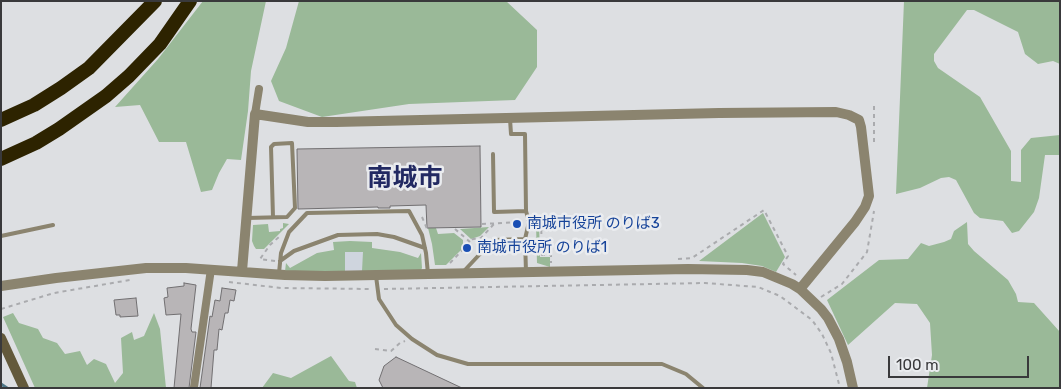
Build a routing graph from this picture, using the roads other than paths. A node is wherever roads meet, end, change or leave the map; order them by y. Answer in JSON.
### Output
{"nodes":[{"id":1,"x":155,"y":1,"type":"edge"},
{"id":2,"x":190,"y":1,"type":"edge"},
{"id":3,"x":259,"y":89,"type":"dead end"},
{"id":4,"x":255,"y":114,"type":"junction"},
{"id":5,"x":510,"y":118,"type":"junction"},
{"id":6,"x":1,"y":120,"type":"edge"},
{"id":7,"x":493,"y":154,"type":"dead end"},
{"id":8,"x":1,"y":159,"type":"edge"},
{"id":9,"x":526,"y":211,"type":"junction"},
{"id":10,"x":273,"y":217,"type":"junction"},
{"id":11,"x":246,"y":218,"type":"junction"},
{"id":12,"x":53,"y":225,"type":"dead end"},
{"id":13,"x":1,"y":236,"type":"edge"},
{"id":14,"x":525,"y":240,"type":"junction"},
{"id":15,"x":425,"y":248,"type":"junction"},
{"id":16,"x":280,"y":261,"type":"junction"},
{"id":17,"x":242,"y":271,"type":"junction"},
{"id":18,"x":526,"y":273,"type":"junction"},
{"id":19,"x":210,"y":274,"type":"junction"},
{"id":20,"x":461,"y":274,"type":"junction"},
{"id":21,"x":279,"y":275,"type":"junction"},
{"id":22,"x":428,"y":275,"type":"junction"},
{"id":23,"x":376,"y":276,"type":"junction"},
{"id":24,"x":1,"y":286,"type":"edge"},
{"id":25,"x":803,"y":286,"type":"junction"},
{"id":26,"x":1,"y":338,"type":"edge"},
{"id":27,"x":194,"y":387,"type":"edge"},
{"id":28,"x":24,"y":388,"type":"edge"},
{"id":29,"x":703,"y":388,"type":"edge"},
{"id":30,"x":853,"y":388,"type":"edge"}],
"edges":[{"from":1,"to":6,"type":"highway"},
{"from":2,"to":8,"type":"highway"},
{"from":3,"to":4,"type":"street"},
{"from":4,"to":5,"type":"street"},
{"from":4,"to":11,"type":"street"},
{"from":5,"to":9,"type":"lane"},
{"from":5,"to":25,"type":"street"},
{"from":7,"to":9,"type":"lane"},
{"from":9,"to":14,"type":"lane"},
{"from":10,"to":10,"type":"lane"},
{"from":10,"to":11,"type":"lane"},
{"from":11,"to":17,"type":"street"},
{"from":12,"to":13,"type":"lane"},
{"from":14,"to":18,"type":"lane"},
{"from":14,"to":20,"type":"lane"},
{"from":15,"to":16,"type":"lane"},
{"from":15,"to":16,"type":"lane"},
{"from":15,"to":22,"type":"lane"},
{"from":16,"to":21,"type":"lane"},
{"from":17,"to":19,"type":"street"},
{"from":17,"to":21,"type":"street"},
{"from":18,"to":20,"type":"street"},
{"from":18,"to":25,"type":"street"},
{"from":19,"to":24,"type":"street"},
{"from":19,"to":27,"type":"street"},
{"from":20,"to":22,"type":"street"},
{"from":21,"to":23,"type":"street"},
{"from":22,"to":23,"type":"street"},
{"from":23,"to":29,"type":"lane"},
{"from":25,"to":30,"type":"street"},
{"from":26,"to":28,"type":"main road"}]}
